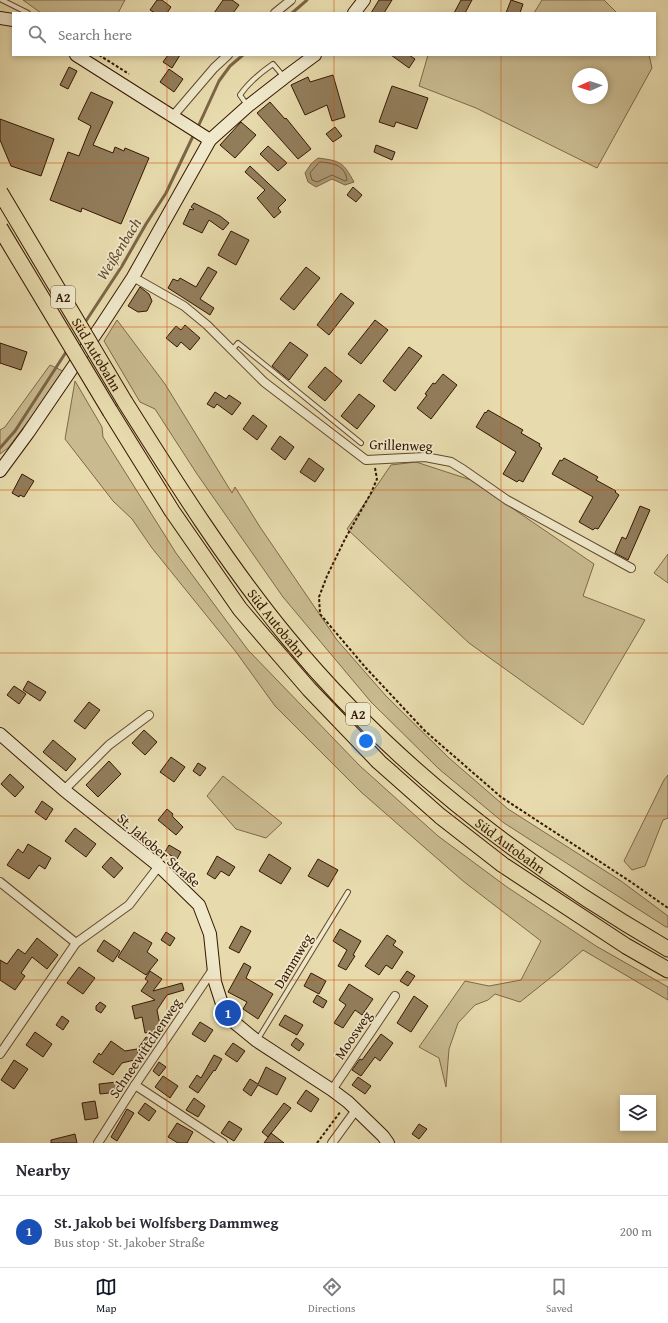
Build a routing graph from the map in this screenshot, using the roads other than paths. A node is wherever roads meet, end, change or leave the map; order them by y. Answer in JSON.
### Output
{"nodes":[{"id":1,"x":2,"y":0,"type":"edge"},
{"id":2,"x":291,"y":0,"type":"edge"},
{"id":3,"x":364,"y":0,"type":"edge"},
{"id":4,"x":26,"y":12,"type":"edge"},
{"id":5,"x":276,"y":12,"type":"edge"},
{"id":6,"x":355,"y":12,"type":"edge"},
{"id":7,"x":0,"y":18,"type":"edge"},
{"id":8,"x":12,"y":20,"type":"edge"},
{"id":9,"x":78,"y":56,"type":"edge"},
{"id":10,"x":227,"y":56,"type":"edge"},
{"id":11,"x":315,"y":56,"type":"edge"},
{"id":12,"x":284,"y":78,"type":"junction"},
{"id":13,"x":248,"y":106,"type":"junction"},
{"id":14,"x":173,"y":116,"type":"junction"},
{"id":15,"x":210,"y":140,"type":"junction"},
{"id":16,"x":0,"y":192,"type":"edge"},
{"id":17,"x":0,"y":228,"type":"edge"},
{"id":18,"x":133,"y":277,"type":"junction"},
{"id":19,"x":232,"y":350,"type":"junction"},
{"id":20,"x":361,"y":443,"type":"dead end"},
{"id":21,"x":0,"y":470,"type":"edge"},
{"id":22,"x":631,"y":568,"type":"dead end"},
{"id":23,"x":149,"y":715,"type":"dead end"},
{"id":24,"x":0,"y":734,"type":"edge"},
{"id":25,"x":64,"y":790,"type":"junction"},
{"id":26,"x":158,"y":866,"type":"junction"},
{"id":27,"x":0,"y":882,"type":"edge"},
{"id":28,"x":348,"y":892,"type":"dead end"},
{"id":29,"x":76,"y":943,"type":"junction"},
{"id":30,"x":668,"y":949,"type":"edge"},
{"id":31,"x":214,"y":968,"type":"junction"},
{"id":32,"x":668,"y":970,"type":"edge"},
{"id":33,"x":395,"y":996,"type":"dead end"},
{"id":34,"x":257,"y":1041,"type":"junction"},
{"id":35,"x":0,"y":1054,"type":"edge"},
{"id":36,"x":135,"y":1085,"type":"junction"},
{"id":37,"x":332,"y":1090,"type":"junction"},
{"id":38,"x":352,"y":1106,"type":"junction"},
{"id":39,"x":98,"y":1143,"type":"edge"},
{"id":40,"x":223,"y":1143,"type":"edge"},
{"id":41,"x":332,"y":1143,"type":"edge"},
{"id":42,"x":388,"y":1143,"type":"edge"}],
"edges":[{"from":1,"to":4,"type":"lane"},
{"from":2,"to":5,"type":"street"},
{"from":3,"to":6,"type":"main road"},
{"from":7,"to":8,"type":"main road"},
{"from":9,"to":14,"type":"main road"},
{"from":10,"to":14,"type":"street"},
{"from":11,"to":12,"type":"main road"},
{"from":12,"to":13,"type":"main road"},
{"from":12,"to":13,"type":"lane"},
{"from":13,"to":15,"type":"main road"},
{"from":14,"to":15,"type":"main road"},
{"from":15,"to":18,"type":"main road"},
{"from":16,"to":30,"type":"highway","name":"Süd Autobahn","number":"A2","bridge":true},
{"from":17,"to":32,"type":"highway","name":"Süd Autobahn","number":"A2","bridge":true},
{"from":18,"to":19,"type":"street","name":"Grillenweg"},
{"from":18,"to":21,"type":"main road"},
{"from":19,"to":20,"type":"lane"},
{"from":19,"to":22,"type":"street","name":"Grillenweg"},
{"from":23,"to":25,"type":"street"},
{"from":24,"to":25,"type":"main road","name":"St. Jakober Straße"},
{"from":25,"to":26,"type":"main road","name":"St. Jakober Straße"},
{"from":26,"to":29,"type":"street"},
{"from":26,"to":31,"type":"main road","name":"St. Jakober Straße"},
{"from":27,"to":29,"type":"street"},
{"from":28,"to":34,"type":"lane","name":"Dammweg"},
{"from":29,"to":35,"type":"street"},
{"from":31,"to":34,"type":"main road","name":"St. Jakober Straße"},
{"from":31,"to":36,"type":"street","name":"Schneewittchenweg"},
{"from":33,"to":37,"type":"street","name":"Moosweg"},
{"from":34,"to":37,"type":"main road","name":"St. Jakober Straße"},
{"from":36,"to":39,"type":"street","name":"Schneewittchenweg"},
{"from":36,"to":40,"type":"street"},
{"from":37,"to":38,"type":"main road","name":"St. Jakober Straße"},
{"from":38,"to":41,"type":"street"},
{"from":38,"to":42,"type":"main road","name":"St. Jakober Straße"}]}
